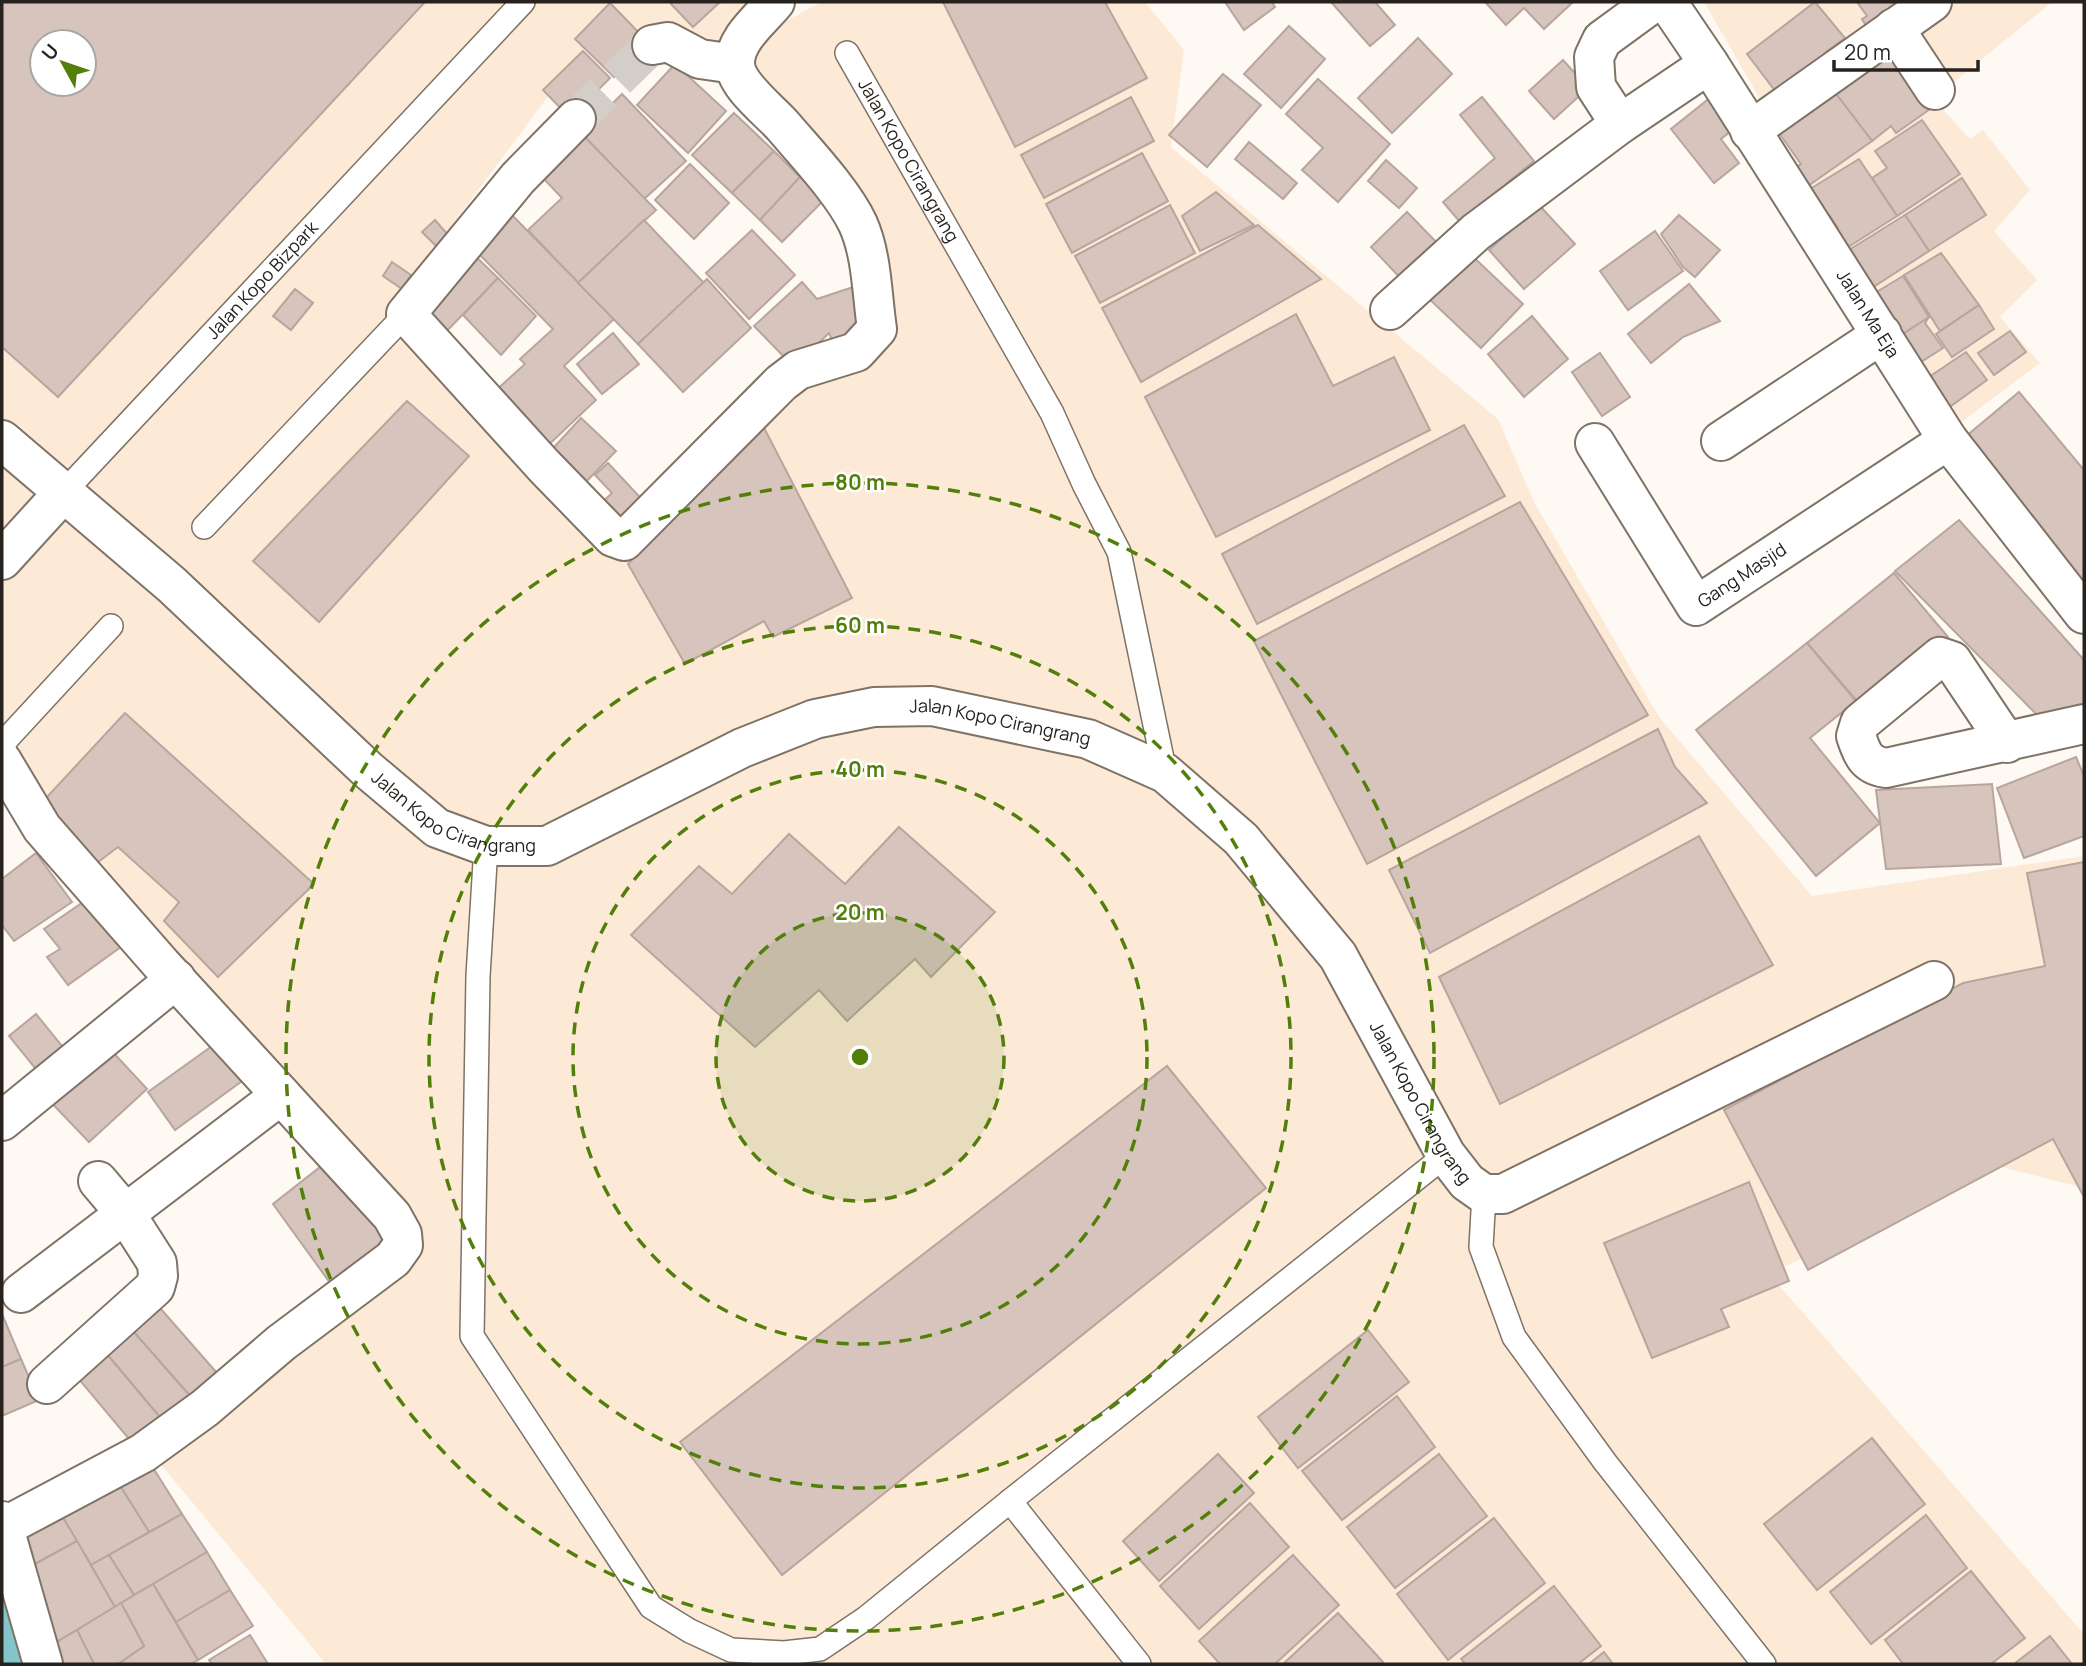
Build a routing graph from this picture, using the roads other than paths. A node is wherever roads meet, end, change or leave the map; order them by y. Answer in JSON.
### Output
{"nodes":[{"id":1,"x":523,"y":2,"type":"edge"},
{"id":2,"x":775,"y":2,"type":"edge"},
{"id":3,"x":1654,"y":2,"type":"edge"},
{"id":4,"x":1667,"y":2,"type":"edge"},
{"id":5,"x":1932,"y":2,"type":"edge"},
{"id":6,"x":1894,"y":28,"type":"junction"},
{"id":7,"x":652,"y":45,"type":"dead end"},
{"id":8,"x":738,"y":53,"type":"junction"},
{"id":9,"x":847,"y":53,"type":"dead end"},
{"id":10,"x":1709,"y":64,"type":"junction"},
{"id":11,"x":1935,"y":90,"type":"dead end"},
{"id":12,"x":576,"y":118,"type":"tunnel mouth"},
{"id":13,"x":1620,"y":124,"type":"junction"},
{"id":14,"x":1750,"y":131,"type":"junction"},
{"id":15,"x":1390,"y":310,"type":"dead end"},
{"id":16,"x":405,"y":314,"type":"junction"},
{"id":17,"x":1882,"y":334,"type":"junction"},
{"id":18,"x":2,"y":440,"type":"edge"},
{"id":19,"x":1948,"y":440,"type":"junction"},
{"id":20,"x":1721,"y":441,"type":"dead end"},
{"id":21,"x":1595,"y":443,"type":"dead end"},
{"id":22,"x":64,"y":492,"type":"junction"},
{"id":23,"x":204,"y":527,"type":"dead end"},
{"id":24,"x":2,"y":560,"type":"edge"},
{"id":25,"x":2084,"y":614,"type":"edge"},
{"id":26,"x":111,"y":626,"type":"dead end"},
{"id":27,"x":2084,"y":724,"type":"edge"},
{"id":28,"x":2007,"y":743,"type":"dead end"},
{"id":29,"x":2,"y":761,"type":"edge"},
{"id":30,"x":1165,"y":773,"type":"junction"},
{"id":31,"x":486,"y":846,"type":"junction"},
{"id":32,"x":176,"y":979,"type":"junction"},
{"id":33,"x":1934,"y":981,"type":"dead end"},
{"id":34,"x":281,"y":1095,"type":"junction"},
{"id":35,"x":2,"y":1121,"type":"edge"},
{"id":36,"x":1446,"y":1156,"type":"junction"},
{"id":37,"x":98,"y":1181,"type":"dead end"},
{"id":38,"x":1484,"y":1194,"type":"junction"},
{"id":39,"x":125,"y":1213,"type":"junction"},
{"id":40,"x":20,"y":1293,"type":"dead end"},
{"id":41,"x":47,"y":1384,"type":"dead end"},
{"id":42,"x":1010,"y":1501,"type":"junction"},
{"id":43,"x":3,"y":1524,"type":"edge"},
{"id":44,"x":43,"y":1664,"type":"edge"},
{"id":45,"x":1139,"y":1664,"type":"edge"},
{"id":46,"x":1763,"y":1664,"type":"edge"}],
"edges":[{"from":1,"to":22,"type":"lane","name":"Jalan Kopo Bizpark"},
{"from":2,"to":8,"type":"street"},
{"from":3,"to":13,"type":"street"},
{"from":4,"to":10,"type":"street","name":"Jalan Ma Eja"},
{"from":5,"to":6,"type":"street"},
{"from":6,"to":11,"type":"street"},
{"from":6,"to":14,"type":"street"},
{"from":7,"to":8,"type":"street"},
{"from":8,"to":16,"type":"street"},
{"from":9,"to":30,"type":"lane","name":"Jalan Kopo Cirangrang"},
{"from":10,"to":13,"type":"street"},
{"from":10,"to":14,"type":"street","name":"Jalan Ma Eja"},
{"from":12,"to":16,"type":"street"},
{"from":13,"to":15,"type":"street"},
{"from":14,"to":17,"type":"street","name":"Jalan Ma Eja"},
{"from":16,"to":23,"type":"lane"},
{"from":17,"to":19,"type":"street","name":"Jalan Ma Eja"},
{"from":17,"to":20,"type":"street"},
{"from":18,"to":22,"type":"street","name":"Jalan Kopo Cirangrang"},
{"from":19,"to":21,"type":"street","name":"Gang Masjid"},
{"from":19,"to":25,"type":"street","name":"Jalan Ma Eja"},
{"from":22,"to":24,"type":"street","name":"Jalan Kopo Bizpark"},
{"from":22,"to":31,"type":"street","name":"Jalan Kopo Cirangrang"},
{"from":26,"to":29,"type":"lane"},
{"from":27,"to":28,"type":"street"},
{"from":29,"to":32,"type":"street"},
{"from":30,"to":31,"type":"street","name":"Jalan Kopo Cirangrang"},
{"from":30,"to":36,"type":"street","name":"Jalan Kopo Cirangrang"},
{"from":31,"to":42,"type":"lane"},
{"from":32,"to":34,"type":"street"},
{"from":32,"to":35,"type":"street"},
{"from":33,"to":38,"type":"street"},
{"from":34,"to":39,"type":"street"},
{"from":34,"to":43,"type":"street"},
{"from":36,"to":38,"type":"street","name":"Jalan Kopo Cirangrang"},
{"from":36,"to":42,"type":"lane"},
{"from":37,"to":39,"type":"street"},
{"from":38,"to":46,"type":"lane","name":"Jalan Kopo Cirangrang"},
{"from":39,"to":40,"type":"street"},
{"from":39,"to":41,"type":"street"},
{"from":42,"to":45,"type":"lane"},
{"from":43,"to":44,"type":"street"}]}
